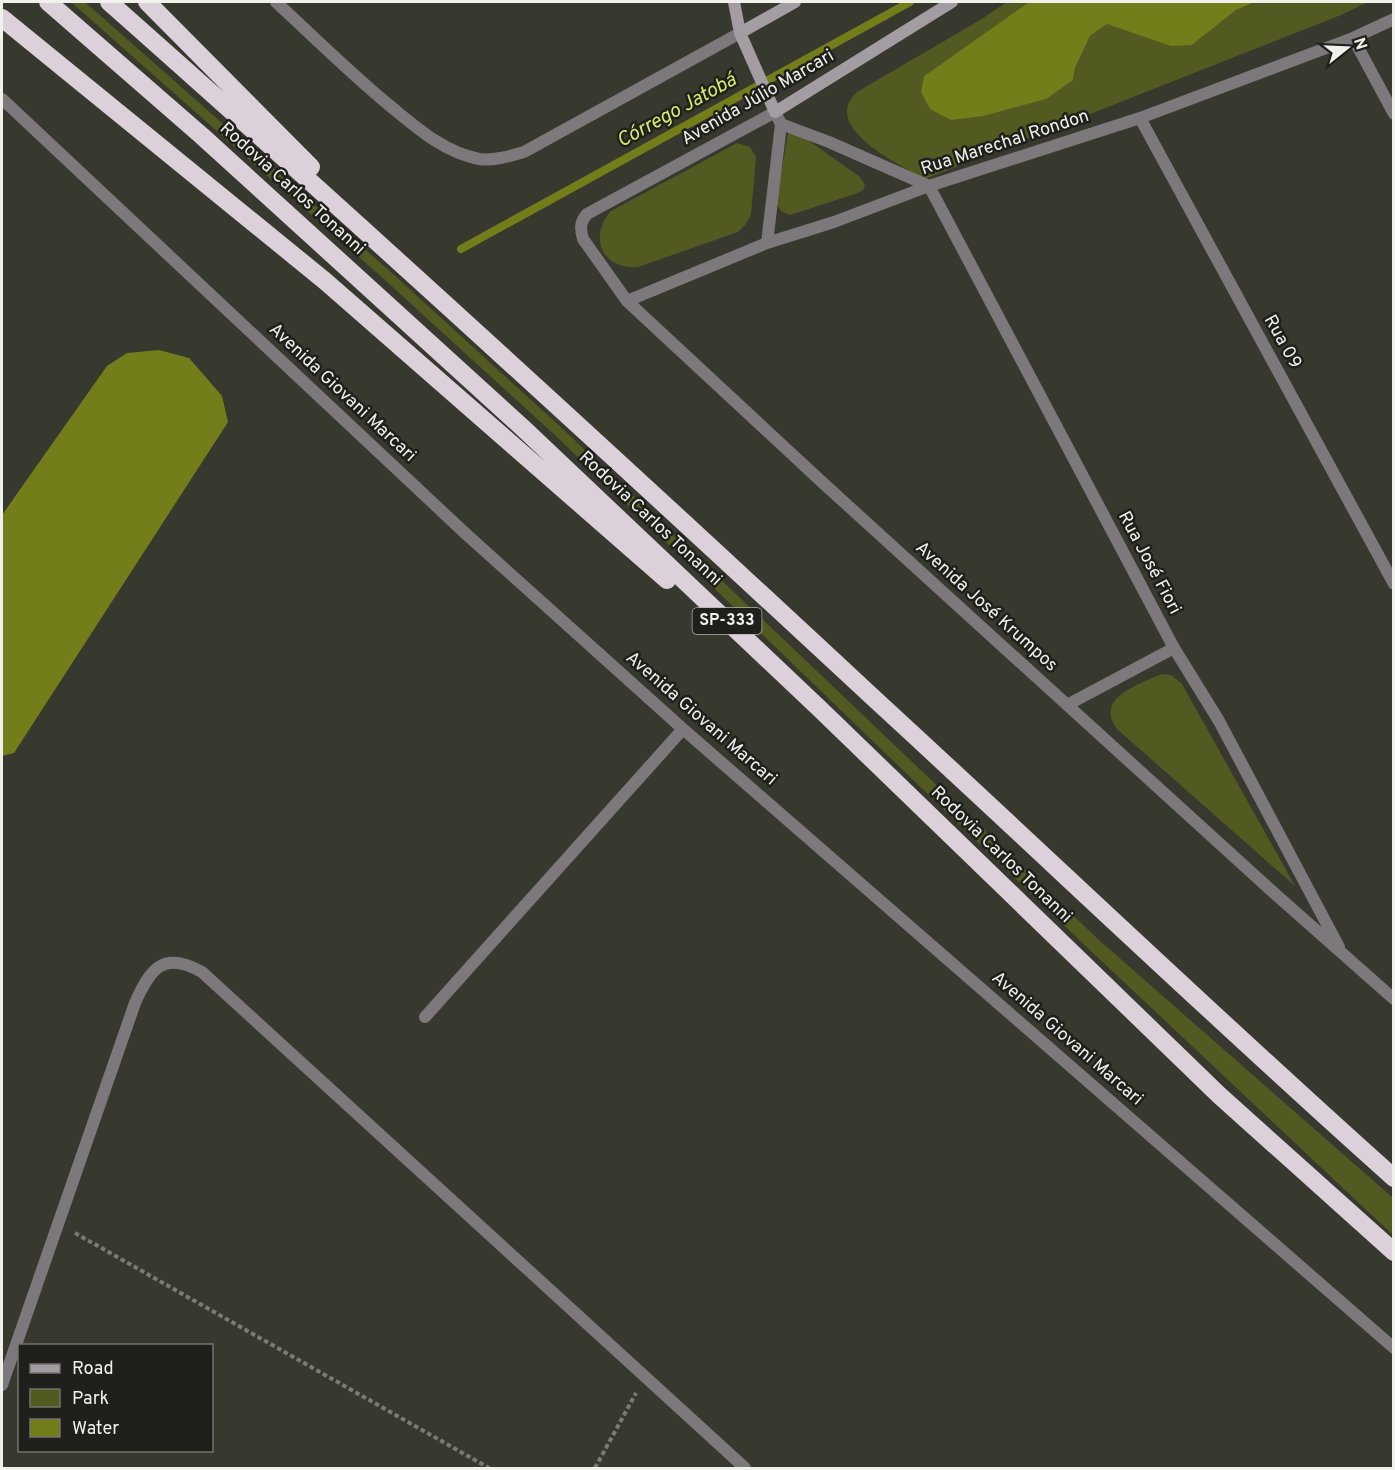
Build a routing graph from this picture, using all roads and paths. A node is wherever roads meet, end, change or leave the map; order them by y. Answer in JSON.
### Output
{"nodes":[{"id":1,"x":48,"y":2,"type":"edge"},
{"id":2,"x":109,"y":2,"type":"edge"},
{"id":3,"x":147,"y":2,"type":"edge"},
{"id":4,"x":276,"y":2,"type":"edge"},
{"id":5,"x":734,"y":2,"type":"edge"},
{"id":6,"x":795,"y":2,"type":"edge"},
{"id":7,"x":952,"y":2,"type":"edge"},
{"id":8,"x":2,"y":18,"type":"edge"},
{"id":9,"x":1394,"y":19,"type":"edge"},
{"id":10,"x":740,"y":33,"type":"junction"},
{"id":11,"x":1353,"y":38,"type":"junction"},
{"id":12,"x":2,"y":99,"type":"edge"},
{"id":13,"x":775,"y":112,"type":"junction"},
{"id":14,"x":1394,"y":114,"type":"edge"},
{"id":15,"x":1140,"y":118,"type":"junction"},
{"id":16,"x":781,"y":124,"type":"junction"},
{"id":17,"x":929,"y":186,"type":"junction"},
{"id":18,"x":581,"y":221,"type":"joint"},
{"id":19,"x":767,"y":243,"type":"junction"},
{"id":20,"x":627,"y":301,"type":"junction"},
{"id":21,"x":469,"y":326,"type":"junction"},
{"id":22,"x":1394,"y":584,"type":"edge"},
{"id":23,"x":1174,"y":648,"type":"junction"},
{"id":24,"x":1067,"y":705,"type":"junction"},
{"id":25,"x":683,"y":729,"type":"junction"},
{"id":26,"x":873,"y":760,"type":"junction"},
{"id":27,"x":1343,"y":953,"type":"junction"},
{"id":28,"x":1394,"y":999,"type":"edge"},
{"id":29,"x":425,"y":1017,"type":"dead end"},
{"id":30,"x":1394,"y":1178,"type":"edge"},
{"id":31,"x":59,"y":1224,"type":"junction"},
{"id":32,"x":1394,"y":1252,"type":"edge"},
{"id":33,"x":1394,"y":1348,"type":"edge"},
{"id":34,"x":645,"y":1377,"type":"junction"},
{"id":35,"x":2,"y":1385,"type":"edge"},
{"id":36,"x":489,"y":1468,"type":"edge"},
{"id":37,"x":594,"y":1468,"type":"edge"},
{"id":38,"x":745,"y":1468,"type":"edge"}],
"edges":[{"from":1,"to":26,"type":"highway","name":"Rodovia Carlos Tonanni","number":"SP-333"},
{"from":2,"to":21,"type":"highway","name":"Rodovia Carlos Tonanni","number":"SP-333"},
{"from":3,"to":21,"type":"highway"},
{"from":4,"to":10,"type":"street"},
{"from":5,"to":10,"type":"main road"},
{"from":6,"to":10,"type":"main road"},
{"from":7,"to":13,"type":"main road","name":"Avenida Júlio Marcari"},
{"from":8,"to":26,"type":"highway"},
{"from":9,"to":11,"type":"street","name":"Rua Marechal Rondon"},
{"from":10,"to":13,"type":"main road"},
{"from":11,"to":14,"type":"street"},
{"from":11,"to":15,"type":"street","name":"Rua Marechal Rondon"},
{"from":12,"to":25,"type":"street","name":"Avenida Giovani Marcari"},
{"from":13,"to":16,"type":"street"},
{"from":13,"to":18,"type":"street","name":"Avenida Júlio Marcari"},
{"from":15,"to":17,"type":"street","name":"Rua Marechal Rondon"},
{"from":15,"to":22,"type":"street","name":"Rua 09"},
{"from":16,"to":17,"type":"street"},
{"from":16,"to":19,"type":"street"},
{"from":17,"to":19,"type":"street","name":"Rua Marechal Rondon"},
{"from":17,"to":23,"type":"street","name":"Rua José Fiori"},
{"from":18,"to":20,"type":"street","name":"Avenida José Krumpos"},
{"from":19,"to":20,"type":"street","name":"Rua Marechal Rondon"},
{"from":20,"to":24,"type":"street","name":"Avenida José Krumpos"},
{"from":21,"to":30,"type":"highway","name":"Rodovia Carlos Tonanni","number":"SP-333"},
{"from":23,"to":24,"type":"street"},
{"from":23,"to":27,"type":"street","name":"Rua José Fiori"},
{"from":24,"to":27,"type":"street","name":"Avenida José Krumpos"},
{"from":25,"to":29,"type":"street"},
{"from":25,"to":33,"type":"street","name":"Avenida Giovani Marcari"},
{"from":26,"to":32,"type":"highway","name":"Rodovia Carlos Tonanni","number":"SP-333"},
{"from":27,"to":28,"type":"street","name":"Avenida José Krumpos"},
{"from":31,"to":34,"type":"street"},
{"from":31,"to":35,"type":"street"},
{"from":31,"to":36,"type":"path"},
{"from":34,"to":37,"type":"path"},
{"from":34,"to":38,"type":"street"}]}
